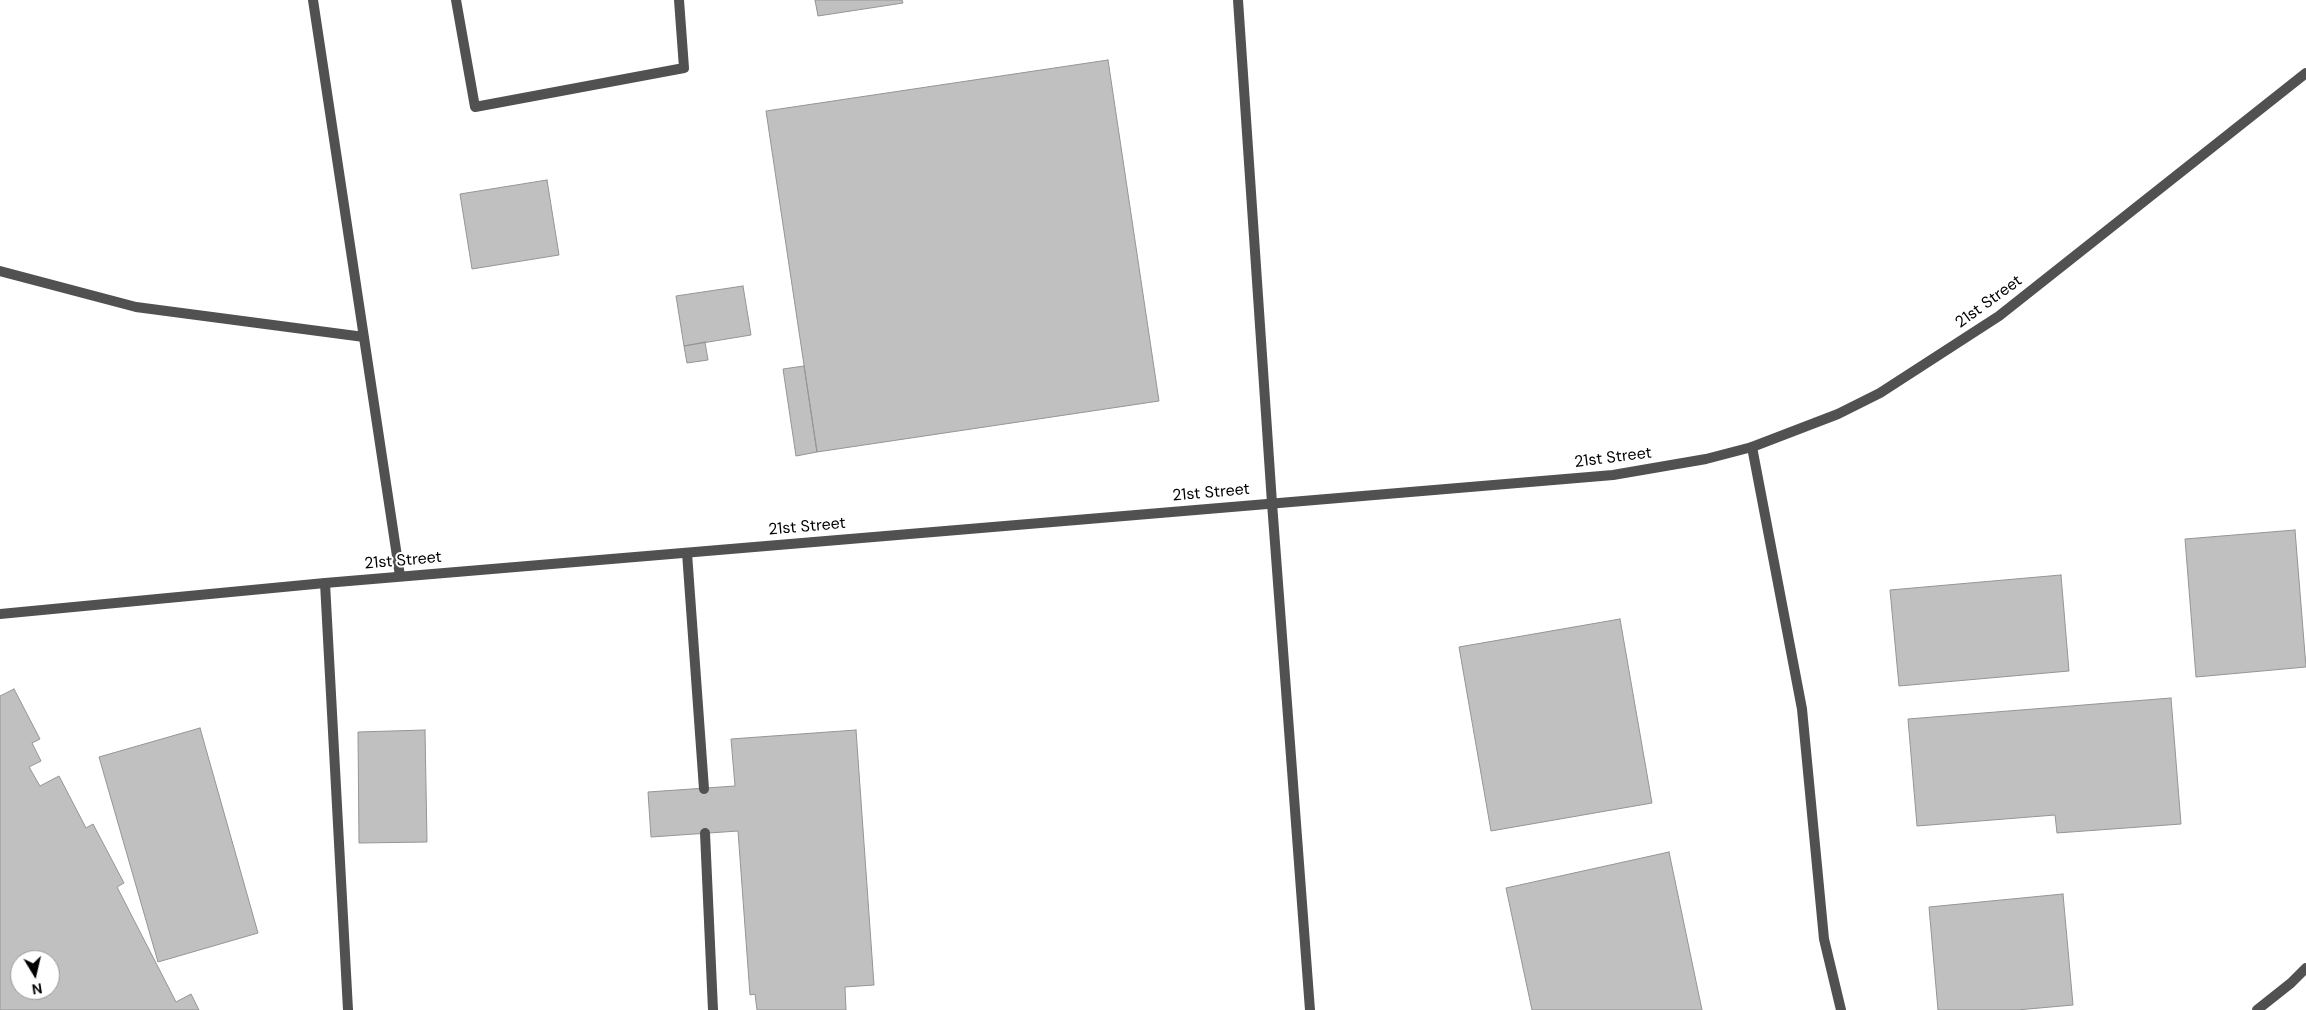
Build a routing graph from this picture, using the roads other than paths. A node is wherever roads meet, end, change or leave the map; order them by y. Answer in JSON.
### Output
{"nodes":[{"id":1,"x":313,"y":0,"type":"edge"},
{"id":2,"x":456,"y":0,"type":"edge"},
{"id":3,"x":679,"y":0,"type":"edge"},
{"id":4,"x":1238,"y":0,"type":"edge"},
{"id":5,"x":2306,"y":73,"type":"edge"},
{"id":6,"x":0,"y":271,"type":"edge"},
{"id":7,"x":364,"y":337,"type":"junction"},
{"id":8,"x":1752,"y":447,"type":"junction"},
{"id":9,"x":1272,"y":503,"type":"junction"},
{"id":10,"x":687,"y":552,"type":"junction"},
{"id":11,"x":400,"y":576,"type":"junction"},
{"id":12,"x":325,"y":583,"type":"junction"},
{"id":13,"x":0,"y":614,"type":"edge"},
{"id":14,"x":704,"y":789,"type":"dead end"},
{"id":15,"x":705,"y":833,"type":"dead end"},
{"id":16,"x":2306,"y":968,"type":"edge"},
{"id":17,"x":348,"y":1010,"type":"edge"},
{"id":18,"x":713,"y":1010,"type":"edge"},
{"id":19,"x":1310,"y":1010,"type":"edge"},
{"id":20,"x":1840,"y":1010,"type":"edge"},
{"id":21,"x":2257,"y":1010,"type":"edge"}],
"edges":[{"from":1,"to":7,"type":"street"},
{"from":2,"to":3,"type":"street"},
{"from":4,"to":9,"type":"street"},
{"from":5,"to":8,"type":"street","name":"21st Street"},
{"from":6,"to":7,"type":"street"},
{"from":7,"to":11,"type":"street"},
{"from":8,"to":9,"type":"street","name":"21st Street"},
{"from":8,"to":20,"type":"street"},
{"from":9,"to":10,"type":"street","name":"21st Street"},
{"from":9,"to":19,"type":"street"},
{"from":10,"to":11,"type":"street","name":"21st Street"},
{"from":10,"to":14,"type":"street"},
{"from":11,"to":12,"type":"street","name":"21st Street"},
{"from":12,"to":13,"type":"street","name":"21st Street"},
{"from":12,"to":17,"type":"street"},
{"from":15,"to":18,"type":"street"},
{"from":16,"to":21,"type":"street"}]}
